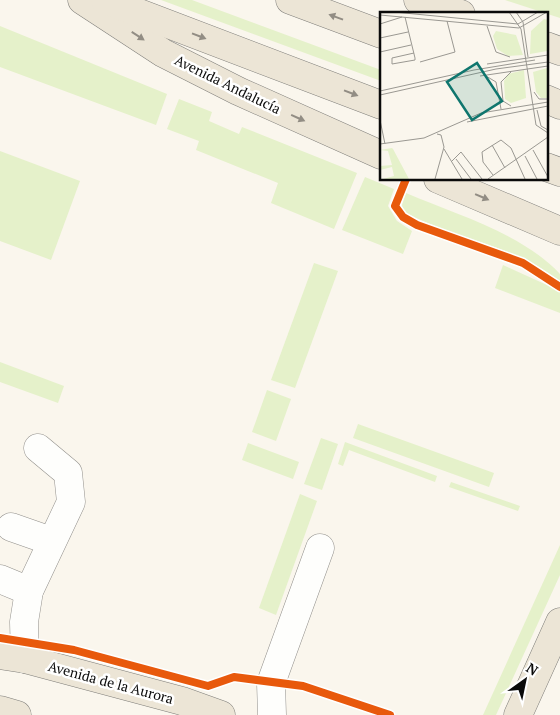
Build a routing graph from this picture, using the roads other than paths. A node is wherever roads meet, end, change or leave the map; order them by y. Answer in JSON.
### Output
{"nodes":[{"id":1,"x":82,"y":0,"type":"edge"},
{"id":2,"x":105,"y":0,"type":"edge"},
{"id":3,"x":290,"y":0,"type":"edge"},
{"id":4,"x":418,"y":0,"type":"edge"},
{"id":5,"x":455,"y":12,"type":"edge"},
{"id":6,"x":380,"y":34,"type":"edge"},
{"id":7,"x":548,"y":47,"type":"edge"},
{"id":8,"x":560,"y":51,"type":"edge"},
{"id":9,"x":548,"y":100,"type":"edge"},
{"id":10,"x":380,"y":105,"type":"edge"},
{"id":11,"x":560,"y":105,"type":"edge"},
{"id":12,"x":380,"y":155,"type":"edge"},
{"id":13,"x":548,"y":168,"type":"edge"},
{"id":14,"x":560,"y":172,"type":"edge"},
{"id":15,"x":440,"y":180,"type":"edge"},
{"id":16,"x":525,"y":215,"type":"junction"},
{"id":17,"x":560,"y":230,"type":"edge"},
{"id":18,"x":560,"y":244,"type":"edge"},
{"id":19,"x":38,"y":448,"type":"dead end"},
{"id":20,"x":11,"y":527,"type":"dead end"},
{"id":21,"x":52,"y":542,"type":"junction"},
{"id":22,"x":320,"y":548,"type":"dead end"},
{"id":23,"x":0,"y":579,"type":"edge"},
{"id":24,"x":29,"y":590,"type":"junction"},
{"id":25,"x":560,"y":622,"type":"edge"},
{"id":26,"x":13,"y":657,"type":"edge"},
{"id":27,"x":0,"y":710,"type":"edge"},
{"id":28,"x":17,"y":715,"type":"edge"},
{"id":29,"x":221,"y":715,"type":"edge"},
{"id":30,"x":272,"y":715,"type":"edge"},
{"id":31,"x":518,"y":715,"type":"edge"}],
"edges":[{"from":1,"to":12,"type":"main road","name":"Avenida Andalucía","one_way":true},
{"from":2,"to":10,"type":"main road","one_way":true},
{"from":6,"to":3,"type":"main road","one_way":true},
{"from":4,"to":5,"type":"main road"},
{"from":7,"to":8,"type":"main road"},
{"from":9,"to":11,"type":"main road"},
{"from":13,"to":14,"type":"main road"},
{"from":15,"to":16,"type":"main road","one_way":true},
{"from":16,"to":17,"type":"main road"},
{"from":16,"to":18,"type":"main road"},
{"from":19,"to":21,"type":"lane"},
{"from":20,"to":21,"type":"lane"},
{"from":21,"to":24,"type":"lane"},
{"from":22,"to":30,"type":"lane"},
{"from":23,"to":24,"type":"lane"},
{"from":24,"to":26,"type":"lane"},
{"from":25,"to":31,"type":"main road"},
{"from":26,"to":29,"type":"main road","name":"Avenida de la Aurora"},
{"from":27,"to":28,"type":"main road"}]}
